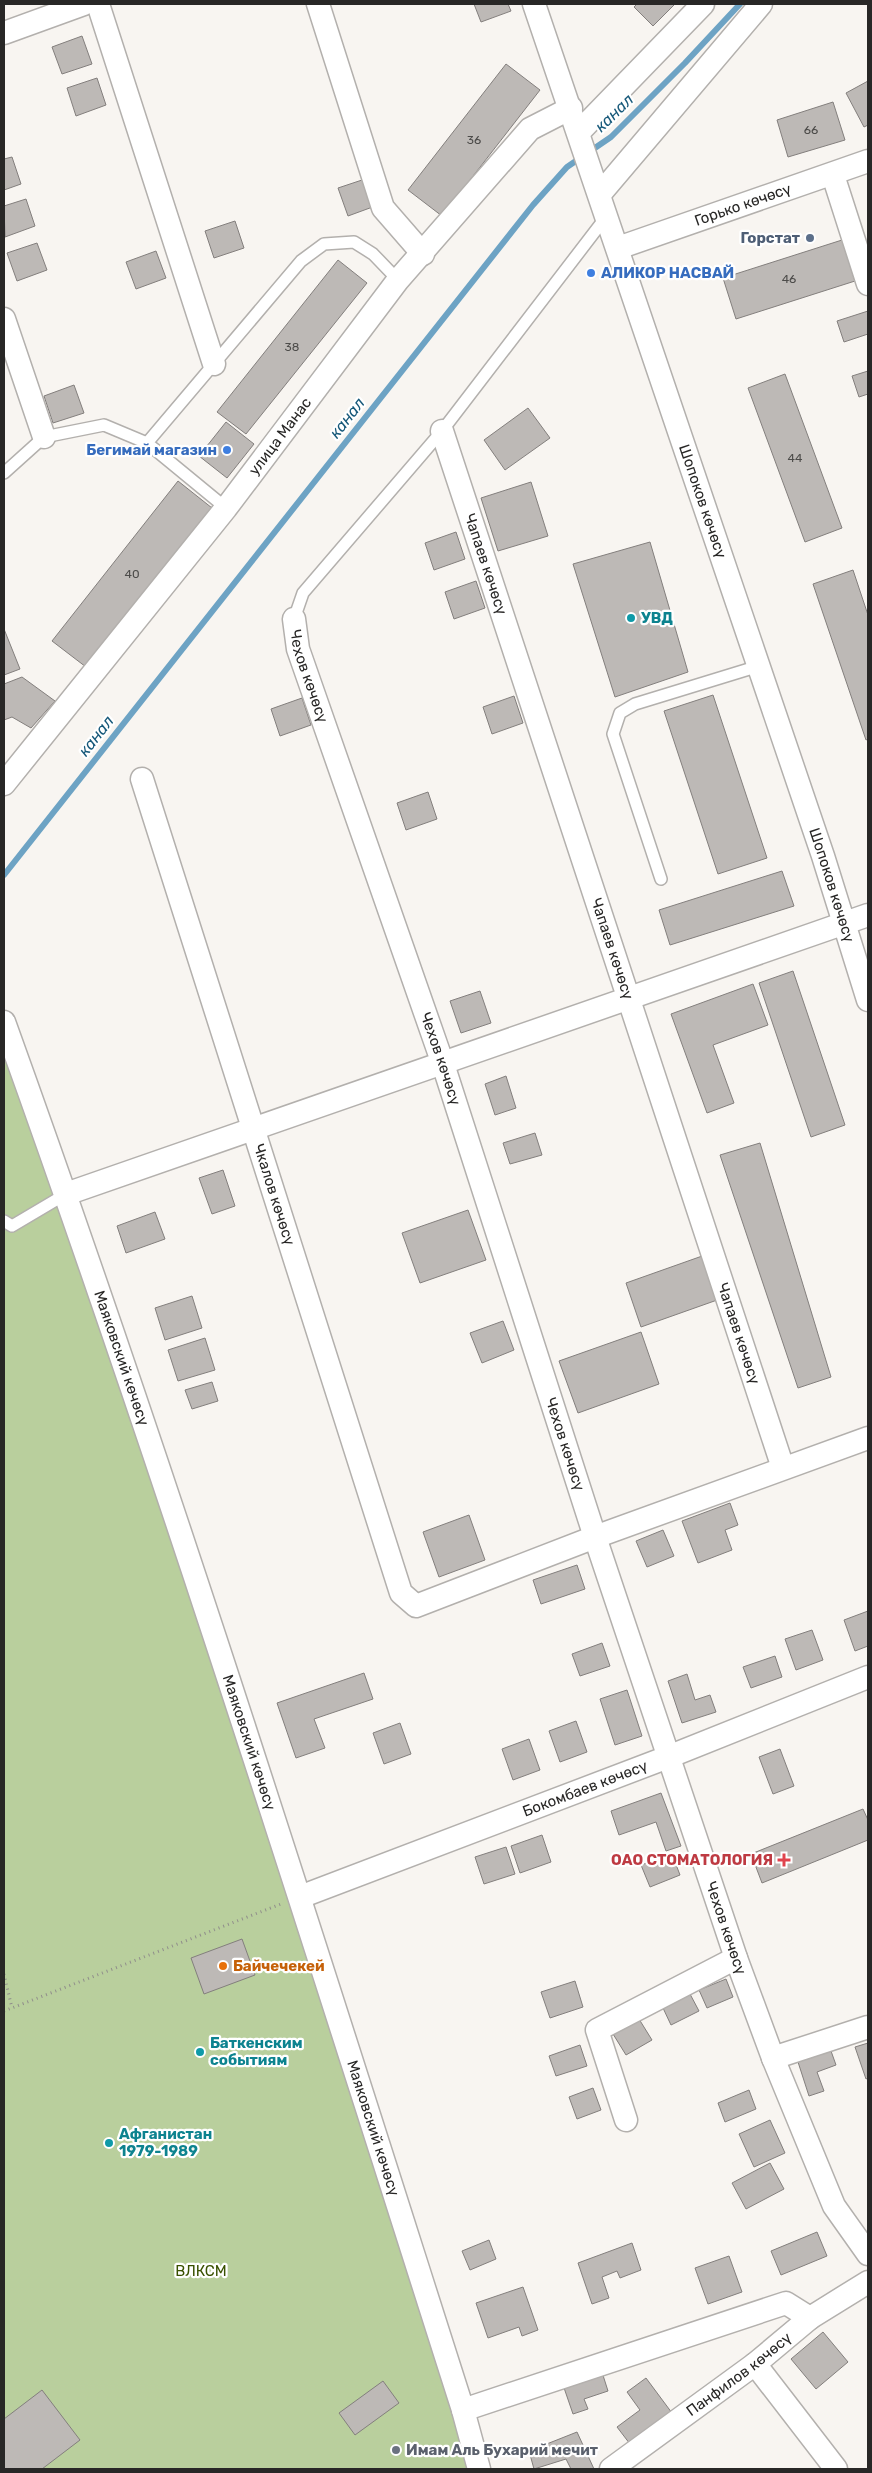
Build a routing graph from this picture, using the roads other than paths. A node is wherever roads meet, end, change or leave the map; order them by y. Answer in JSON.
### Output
{"nodes":[{"id":1,"x":84,"y":4,"type":"edge"},
{"id":2,"x":98,"y":4,"type":"edge"},
{"id":3,"x":318,"y":4,"type":"edge"},
{"id":4,"x":534,"y":4,"type":"edge"},
{"id":5,"x":703,"y":4,"type":"edge"},
{"id":6,"x":761,"y":4,"type":"edge"},
{"id":7,"x":4,"y":33,"type":"edge"},
{"id":8,"x":571,"y":108,"type":"junction"},
{"id":9,"x":579,"y":133,"type":"junction"},
{"id":10,"x":868,"y":162,"type":"edge"},
{"id":11,"x":833,"y":175,"type":"junction"},
{"id":12,"x":604,"y":205,"type":"junction"},
{"id":13,"x":618,"y":248,"type":"junction"},
{"id":14,"x":423,"y":254,"type":"junction"},
{"id":15,"x":398,"y":280,"type":"junction"},
{"id":16,"x":868,"y":284,"type":"edge"},
{"id":17,"x":4,"y":319,"type":"edge"},
{"id":18,"x":214,"y":364,"type":"junction"},
{"id":19,"x":442,"y":431,"type":"junction"},
{"id":20,"x":44,"y":437,"type":"junction"},
{"id":21,"x":147,"y":443,"type":"junction"},
{"id":22,"x":4,"y":472,"type":"edge"},
{"id":23,"x":226,"y":508,"type":"junction"},
{"id":24,"x":294,"y":619,"type":"joint"},
{"id":25,"x":759,"y":666,"type":"junction"},
{"id":26,"x":142,"y":778,"type":"dead end"},
{"id":27,"x":4,"y":784,"type":"edge"},
{"id":28,"x":661,"y":879,"type":"dead end"},
{"id":29,"x":868,"y":915,"type":"edge"},
{"id":30,"x":844,"y":924,"type":"junction"},
{"id":31,"x":628,"y":997,"type":"junction"},
{"id":32,"x":868,"y":1000,"type":"edge"},
{"id":33,"x":4,"y":1022,"type":"edge"},
{"id":34,"x":443,"y":1064,"type":"junction"},
{"id":35,"x":254,"y":1130,"type":"junction"},
{"id":36,"x":66,"y":1194,"type":"junction"},
{"id":37,"x":4,"y":1221,"type":"edge"},
{"id":38,"x":868,"y":1438,"type":"edge"},
{"id":39,"x":783,"y":1468,"type":"junction"},
{"id":40,"x":595,"y":1537,"type":"junction"},
{"id":41,"x":868,"y":1677,"type":"edge"},
{"id":42,"x":668,"y":1757,"type":"junction"},
{"id":43,"x":300,"y":1897,"type":"junction"},
{"id":44,"x":736,"y":1958,"type":"junction"},
{"id":45,"x":868,"y":2027,"type":"edge"},
{"id":46,"x":773,"y":2058,"type":"junction"},
{"id":47,"x":626,"y":2120,"type":"dead end"},
{"id":48,"x":868,"y":2254,"type":"edge"},
{"id":49,"x":868,"y":2282,"type":"edge"},
{"id":50,"x":810,"y":2318,"type":"junction"},
{"id":51,"x":755,"y":2364,"type":"junction"},
{"id":52,"x":463,"y":2410,"type":"junction"},
{"id":53,"x":479,"y":2469,"type":"edge"},
{"id":54,"x":611,"y":2469,"type":"edge"},
{"id":55,"x":836,"y":2469,"type":"edge"}],
"edges":[{"from":1,"to":7,"type":"street"},
{"from":2,"to":18,"type":"street"},
{"from":3,"to":14,"type":"street"},
{"from":4,"to":8,"type":"street","name":"Шопоков көчөсү"},
{"from":5,"to":9,"type":"street"},
{"from":6,"to":12,"type":"street"},
{"from":8,"to":9,"type":"street","name":"Шопоков көчөсү"},
{"from":8,"to":14,"type":"street","name":"улица Манас"},
{"from":9,"to":12,"type":"street","name":"Шопоков көчөсү"},
{"from":10,"to":11,"type":"street","name":"Горько көчөсү"},
{"from":11,"to":13,"type":"street","name":"Горько көчөсү"},
{"from":11,"to":16,"type":"street"},
{"from":12,"to":13,"type":"street","name":"Шопоков көчөсү"},
{"from":12,"to":19,"type":"lane"},
{"from":13,"to":25,"type":"street","name":"Шопоков көчөсү"},
{"from":14,"to":15,"type":"street","name":"улица Манас"},
{"from":15,"to":18,"type":"lane"},
{"from":15,"to":23,"type":"street","name":"улица Манас"},
{"from":17,"to":20,"type":"street"},
{"from":18,"to":21,"type":"lane"},
{"from":19,"to":24,"type":"lane"},
{"from":19,"to":31,"type":"street","name":"Чапаев көчөсү"},
{"from":20,"to":21,"type":"lane"},
{"from":20,"to":22,"type":"lane"},
{"from":21,"to":23,"type":"lane"},
{"from":23,"to":27,"type":"street","name":"улица Манас"},
{"from":24,"to":34,"type":"street","name":"Чехов көчөсү"},
{"from":25,"to":28,"type":"lane"},
{"from":25,"to":30,"type":"street","name":"Шопоков көчөсү"},
{"from":26,"to":35,"type":"street","name":"Чкалов көчөсү"},
{"from":29,"to":30,"type":"street"},
{"from":30,"to":31,"type":"street"},
{"from":30,"to":32,"type":"street","name":"Шопоков көчөсү"},
{"from":31,"to":34,"type":"street"},
{"from":31,"to":39,"type":"street","name":"Чапаев көчөсү"},
{"from":33,"to":36,"type":"street","name":"Маяковский көчөсү"},
{"from":34,"to":35,"type":"street"},
{"from":34,"to":40,"type":"street","name":"Чехов көчөсү"},
{"from":35,"to":36,"type":"street"},
{"from":35,"to":40,"type":"street","name":"Чкалов көчөсү"},
{"from":36,"to":37,"type":"lane"},
{"from":36,"to":43,"type":"street","name":"Маяковский көчөсү"},
{"from":38,"to":39,"type":"street"},
{"from":39,"to":40,"type":"street"},
{"from":40,"to":42,"type":"street","name":"Чехов көчөсү"},
{"from":41,"to":42,"type":"street","name":"Бокомбаев көчөсү"},
{"from":42,"to":43,"type":"street","name":"Бокомбаев көчөсү"},
{"from":42,"to":44,"type":"street","name":"Чехов көчөсү"},
{"from":43,"to":52,"type":"street","name":"Маяковский көчөсү"},
{"from":44,"to":46,"type":"street","name":"Чехов көчөсү"},
{"from":44,"to":47,"type":"street"},
{"from":45,"to":46,"type":"street"},
{"from":46,"to":48,"type":"street","name":"Чехов көчөсү"},
{"from":49,"to":50,"type":"street","name":"Панфилов көчөсү"},
{"from":50,"to":51,"type":"street","name":"Панфилов көчөсү"},
{"from":50,"to":52,"type":"street"},
{"from":51,"to":54,"type":"street","name":"Панфилов көчөсү"},
{"from":51,"to":55,"type":"street"},
{"from":52,"to":53,"type":"street","name":"Маяковский көчөсү"}]}
